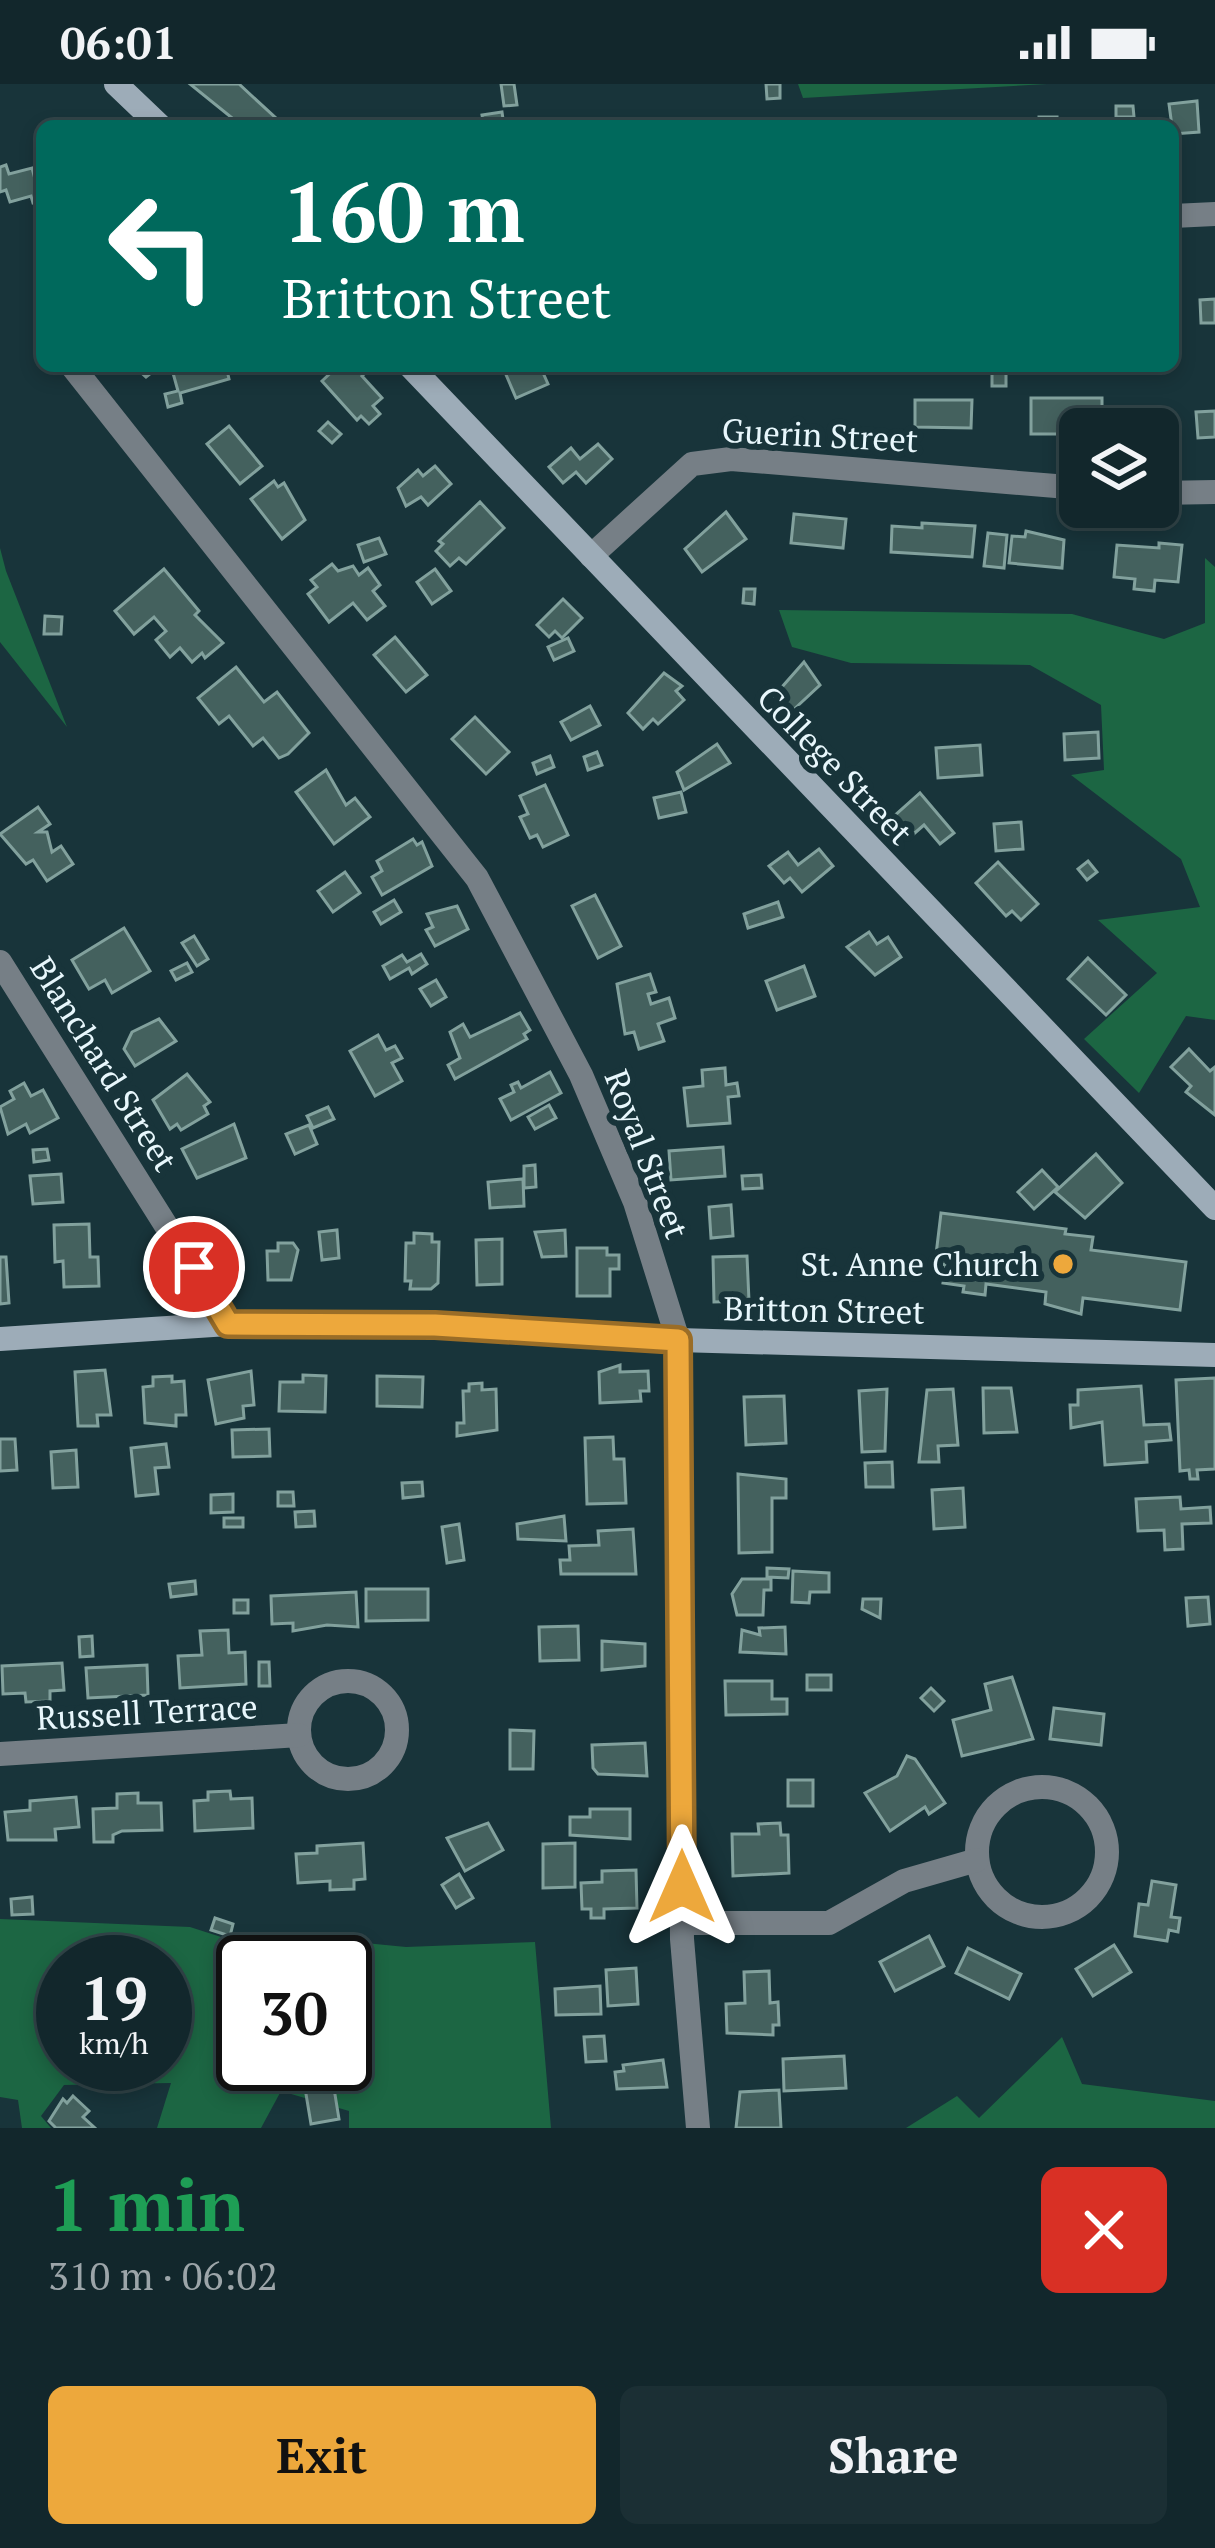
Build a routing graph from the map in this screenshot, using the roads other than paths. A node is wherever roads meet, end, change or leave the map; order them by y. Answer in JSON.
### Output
{"nodes":[{"id":1,"x":116,"y":84,"type":"edge"},
{"id":2,"x":154,"y":120,"type":"edge"},
{"id":3,"x":1215,"y":214,"type":"edge"},
{"id":4,"x":1179,"y":216,"type":"edge"},
{"id":5,"x":77,"y":372,"type":"edge"},
{"id":6,"x":416,"y":372,"type":"edge"},
{"id":7,"x":1059,"y":486,"type":"edge"},
{"id":8,"x":1215,"y":492,"type":"edge"},
{"id":9,"x":1179,"y":493,"type":"edge"},
{"id":10,"x":591,"y":556,"type":"junction"},
{"id":11,"x":0,"y":962,"type":"edge"},
{"id":12,"x":1215,"y":1208,"type":"edge"},
{"id":13,"x":228,"y":1324,"type":"junction"},
{"id":14,"x":0,"y":1339,"type":"edge"},
{"id":15,"x":678,"y":1340,"type":"junction"},
{"id":16,"x":1215,"y":1355,"type":"edge"},
{"id":17,"x":299,"y":1736,"type":"junction"},
{"id":18,"x":0,"y":1754,"type":"edge"},
{"id":19,"x":977,"y":1860,"type":"junction"},
{"id":20,"x":682,"y":1923,"type":"junction"},
{"id":21,"x":698,"y":2128,"type":"edge"}],
"edges":[{"from":1,"to":2,"type":"street"},
{"from":3,"to":4,"type":"street"},
{"from":5,"to":15,"type":"street","name":"Royal Street"},
{"from":6,"to":10,"type":"street","name":"College Street"},
{"from":7,"to":10,"type":"street","name":"Guerin Street"},
{"from":8,"to":9,"type":"street"},
{"from":10,"to":12,"type":"street","name":"College Street"},
{"from":11,"to":13,"type":"street","name":"Blanchard Street"},
{"from":13,"to":14,"type":"street","name":"Britton Street"},
{"from":13,"to":15,"type":"street","name":"Britton Street"},
{"from":15,"to":16,"type":"street","name":"Britton Street"},
{"from":15,"to":20,"type":"street","name":"Royal Street"},
{"from":17,"to":17,"type":"street","name":"Russell Terrace"},
{"from":17,"to":18,"type":"street","name":"Russell Terrace"},
{"from":19,"to":19,"type":"street"},
{"from":19,"to":20,"type":"street"},
{"from":20,"to":21,"type":"street","name":"Royal Street"}]}
